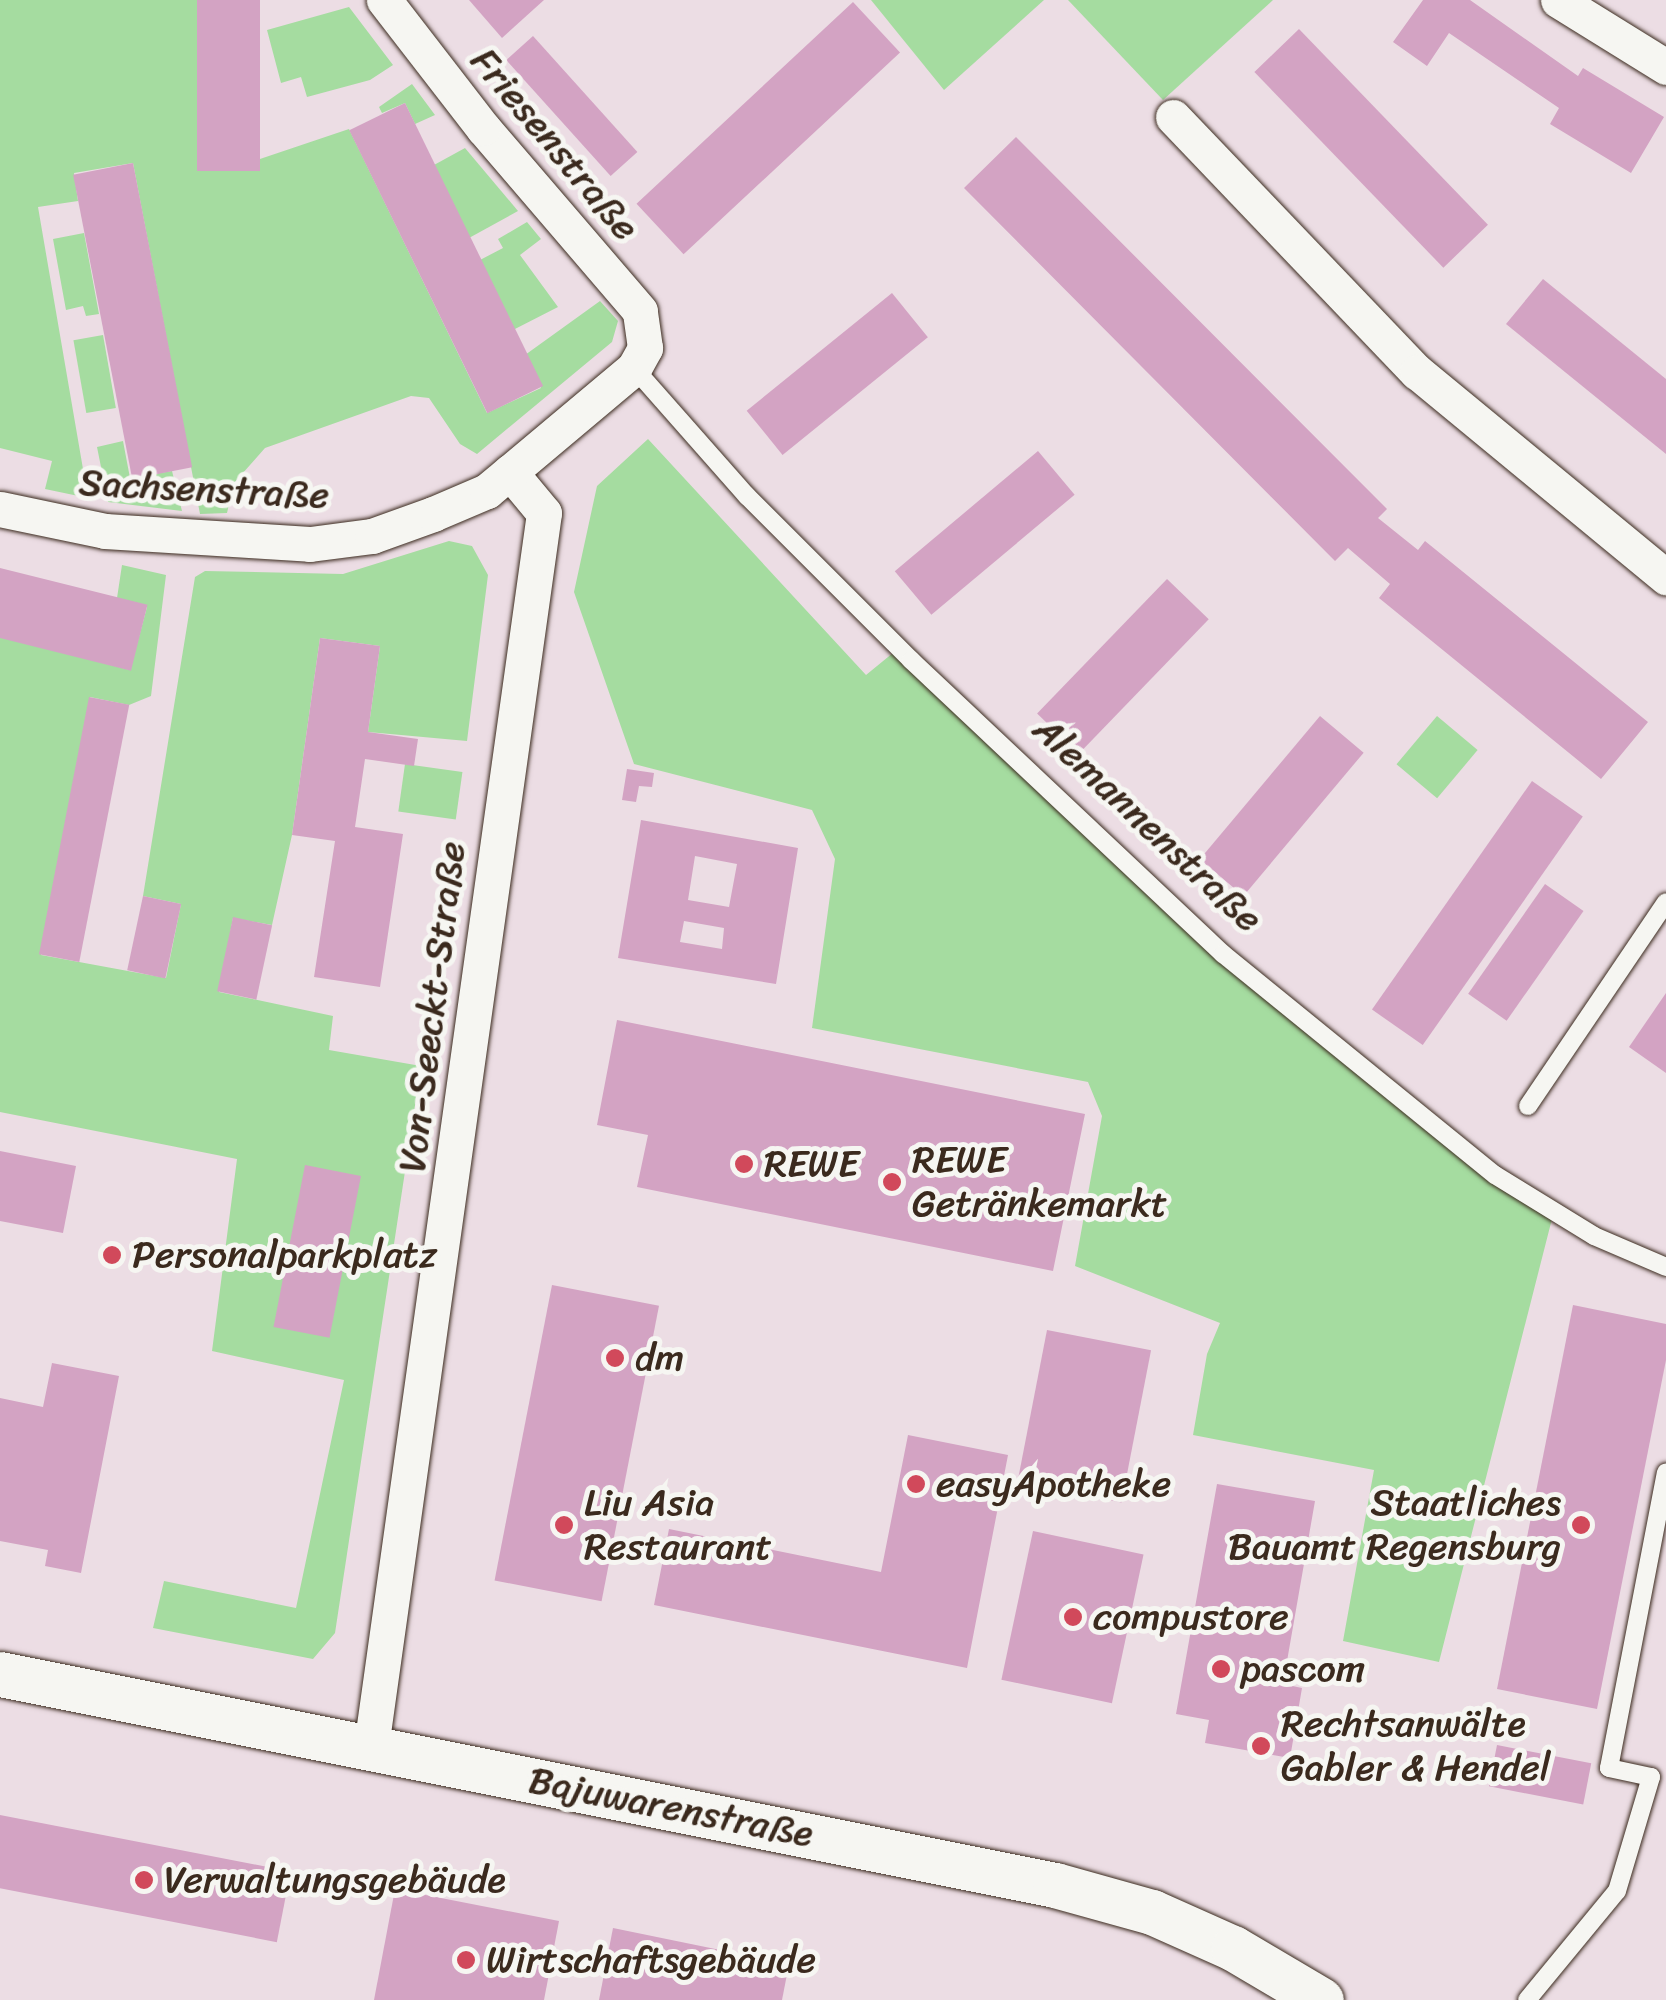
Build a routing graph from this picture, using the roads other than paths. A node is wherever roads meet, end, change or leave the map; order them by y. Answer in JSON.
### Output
{"nodes":[{"id":1,"x":384,"y":0,"type":"edge"},
{"id":2,"x":1558,"y":0,"type":"edge"},
{"id":3,"x":1666,"y":66,"type":"edge"},
{"id":4,"x":1172,"y":117,"type":"dead end"},
{"id":5,"x":639,"y":358,"type":"junction"},
{"id":6,"x":510,"y":472,"type":"junction"},
{"id":7,"x":0,"y":509,"type":"edge"},
{"id":8,"x":1666,"y":576,"type":"edge"},
{"id":9,"x":1666,"y":902,"type":"edge"},
{"id":10,"x":1528,"y":1106,"type":"dead end"},
{"id":11,"x":1666,"y":1267,"type":"edge"},
{"id":12,"x":1666,"y":1472,"type":"edge"},
{"id":13,"x":0,"y":1674,"type":"edge"},
{"id":14,"x":371,"y":1747,"type":"junction"},
{"id":15,"x":1321,"y":2000,"type":"edge"},
{"id":16,"x":1528,"y":2000,"type":"edge"}],
"edges":[{"from":1,"to":5,"type":"street","name":"Friesenstraße"},
{"from":2,"to":3,"type":"street"},
{"from":4,"to":8,"type":"street"},
{"from":5,"to":6,"type":"street"},
{"from":5,"to":11,"type":"lane","name":"Alemannenstraße"},
{"from":6,"to":7,"type":"street","name":"Sachsenstraße"},
{"from":6,"to":14,"type":"street","name":"Von-Seeckt-Straße"},
{"from":9,"to":10,"type":"lane"},
{"from":12,"to":16,"type":"lane"},
{"from":13,"to":14,"type":"street","name":"Bajuwarenstraße"},
{"from":14,"to":15,"type":"street","name":"Bajuwarenstraße"}]}
